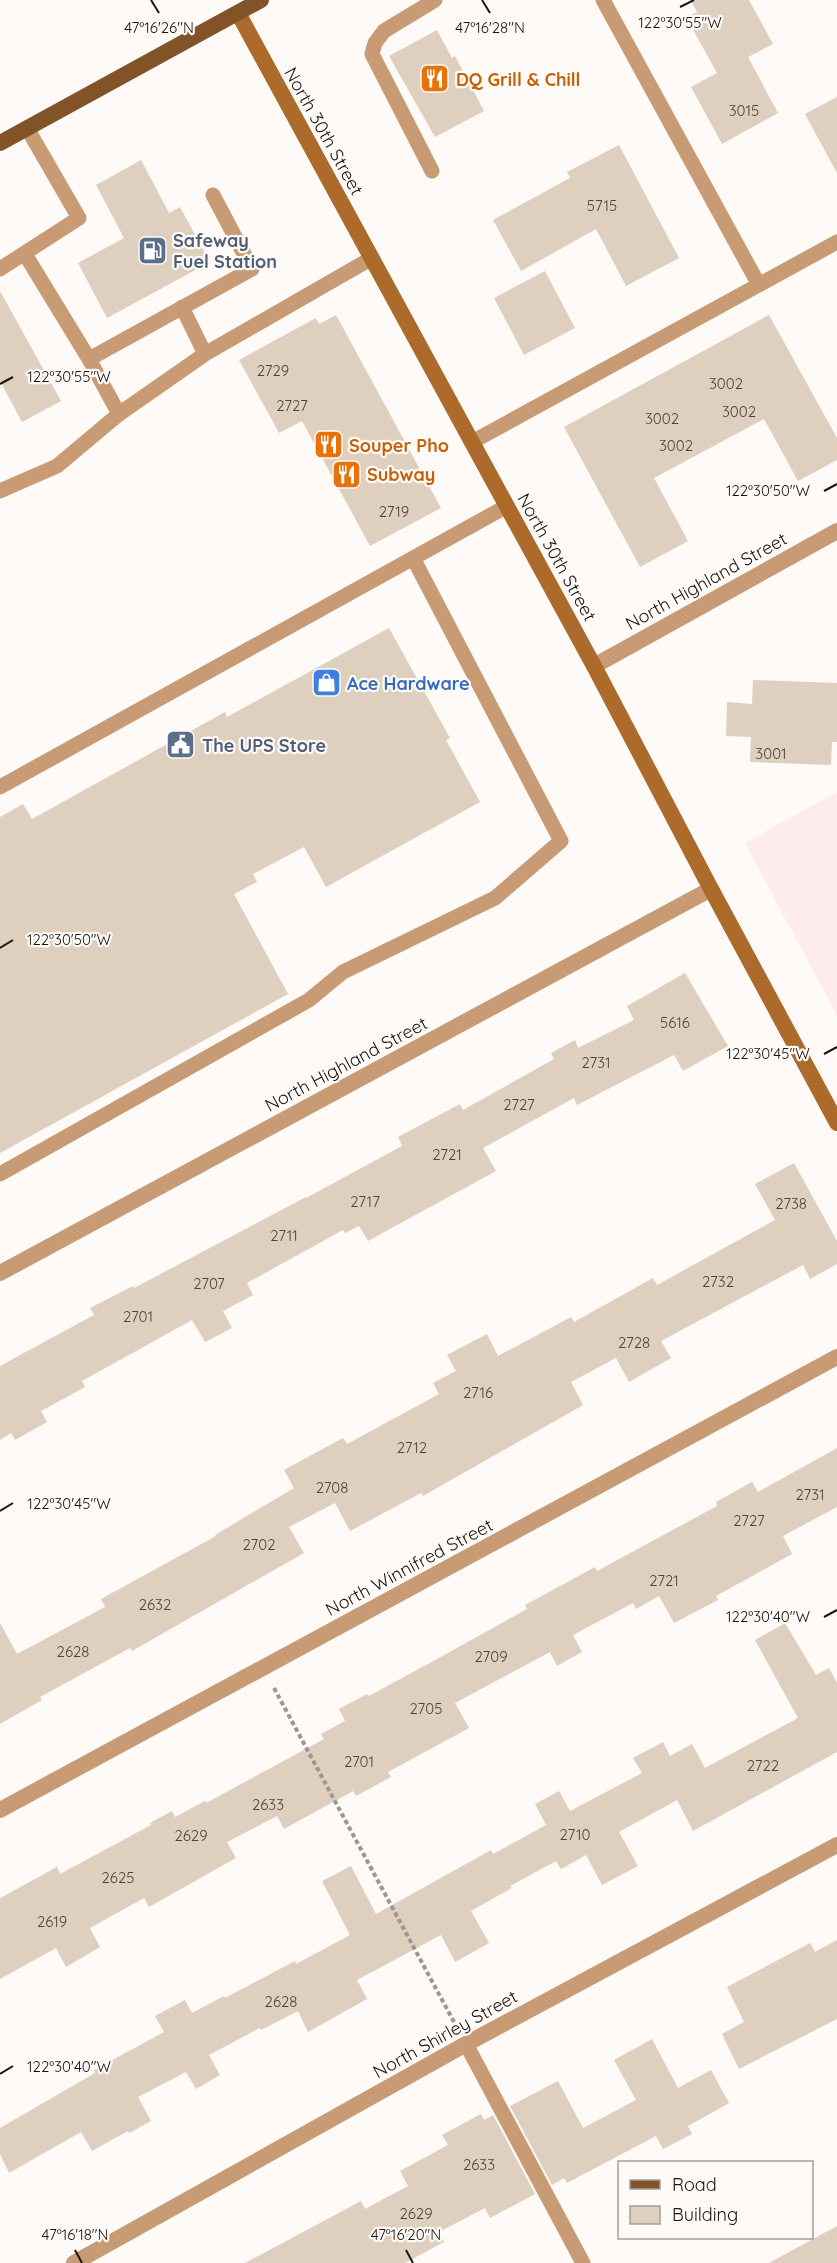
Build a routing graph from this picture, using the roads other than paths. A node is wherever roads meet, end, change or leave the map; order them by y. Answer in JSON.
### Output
{"nodes":[{"id":1,"x":261,"y":0,"type":"edge"},
{"id":2,"x":435,"y":0,"type":"edge"},
{"id":3,"x":603,"y":0,"type":"edge"},
{"id":4,"x":238,"y":13,"type":"junction"},
{"id":5,"x":27,"y":128,"type":"junction"},
{"id":6,"x":0,"y":143,"type":"edge"},
{"id":7,"x":432,"y":171,"type":"dead end"},
{"id":8,"x":213,"y":195,"type":"dead end"},
{"id":9,"x":837,"y":242,"type":"edge"},
{"id":10,"x":25,"y":254,"type":"junction"},
{"id":11,"x":372,"y":258,"type":"junction"},
{"id":12,"x":0,"y":269,"type":"edge"},
{"id":13,"x":759,"y":285,"type":"junction"},
{"id":14,"x":182,"y":308,"type":"junction"},
{"id":15,"x":205,"y":354,"type":"junction"},
{"id":16,"x":89,"y":359,"type":"junction"},
{"id":17,"x":119,"y":414,"type":"junction"},
{"id":18,"x":472,"y":442,"type":"junction"},
{"id":19,"x":0,"y":491,"type":"edge"},
{"id":20,"x":507,"y":506,"type":"junction"},
{"id":21,"x":837,"y":531,"type":"edge"},
{"id":22,"x":413,"y":558,"type":"junction"},
{"id":23,"x":594,"y":666,"type":"junction"},
{"id":24,"x":0,"y":787,"type":"edge"},
{"id":25,"x":711,"y":889,"type":"junction"},
{"id":26,"x":837,"y":1123,"type":"edge"},
{"id":27,"x":0,"y":1174,"type":"edge"},
{"id":28,"x":0,"y":1273,"type":"edge"},
{"id":29,"x":837,"y":1358,"type":"edge"},
{"id":30,"x":0,"y":1810,"type":"edge"},
{"id":31,"x":837,"y":1845,"type":"edge"},
{"id":32,"x":466,"y":2044,"type":"junction"},
{"id":33,"x":74,"y":2263,"type":"edge"},
{"id":34,"x":583,"y":2263,"type":"edge"}],
"edges":[{"from":1,"to":4,"type":"main road"},
{"from":2,"to":7,"type":"lane"},
{"from":3,"to":13,"type":"lane"},
{"from":4,"to":5,"type":"main road"},
{"from":4,"to":11,"type":"main road","name":"North 30th Street"},
{"from":5,"to":6,"type":"main road"},
{"from":5,"to":10,"type":"lane"},
{"from":8,"to":14,"type":"lane"},
{"from":9,"to":13,"type":"lane"},
{"from":10,"to":12,"type":"lane"},
{"from":10,"to":16,"type":"lane"},
{"from":11,"to":15,"type":"lane"},
{"from":11,"to":18,"type":"main road","name":"North 30th Street"},
{"from":13,"to":18,"type":"lane"},
{"from":14,"to":15,"type":"lane"},
{"from":14,"to":16,"type":"lane"},
{"from":15,"to":17,"type":"lane"},
{"from":16,"to":17,"type":"lane"},
{"from":17,"to":19,"type":"lane"},
{"from":18,"to":20,"type":"main road","name":"North 30th Street"},
{"from":20,"to":22,"type":"lane"},
{"from":20,"to":23,"type":"main road","name":"North 30th Street"},
{"from":21,"to":23,"type":"street","name":"North Highland Street"},
{"from":22,"to":24,"type":"lane"},
{"from":22,"to":27,"type":"lane"},
{"from":23,"to":25,"type":"main road","name":"North 30th Street"},
{"from":25,"to":26,"type":"main road","name":"North 30th Street"},
{"from":25,"to":28,"type":"street","name":"North Highland Street"},
{"from":29,"to":30,"type":"street","name":"North Winnifred Street"},
{"from":31,"to":32,"type":"street","name":"North Shirley Street"},
{"from":32,"to":33,"type":"street","name":"North Shirley Street"},
{"from":32,"to":34,"type":"lane"}]}
